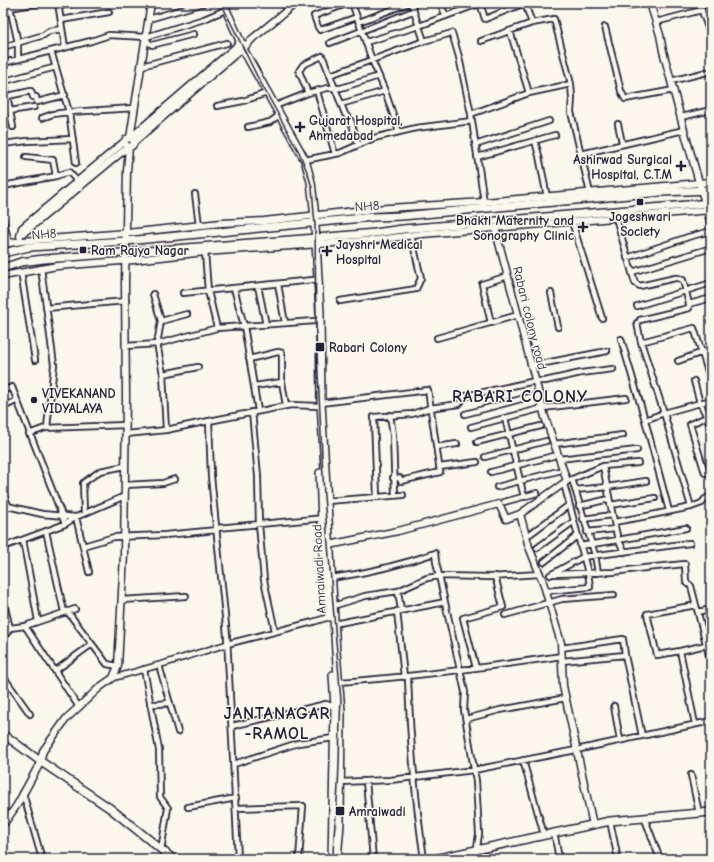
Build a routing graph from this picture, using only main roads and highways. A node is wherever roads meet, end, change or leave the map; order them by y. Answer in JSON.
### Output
{"nodes":[{"id":1,"x":219,"y":3,"type":"edge"},
{"id":2,"x":223,"y":3,"type":"edge"},
{"id":3,"x":240,"y":47,"type":"junction"},
{"id":4,"x":711,"y":190,"type":"edge"},
{"id":5,"x":708,"y":207,"type":"edge"},
{"id":6,"x":313,"y":219,"type":"junction"},
{"id":7,"x":316,"y":241,"type":"junction"},
{"id":8,"x":3,"y":253,"type":"edge"},
{"id":9,"x":3,"y":268,"type":"edge"},
{"id":10,"x":315,"y":279,"type":"junction"},
{"id":11,"x":320,"y":405,"type":"junction"},
{"id":12,"x":325,"y":518,"type":"junction"},
{"id":13,"x":3,"y":735,"type":"edge"},
{"id":14,"x":3,"y":739,"type":"edge"},
{"id":15,"x":40,"y":763,"type":"junction"},
{"id":16,"x":711,"y":812,"type":"edge"},
{"id":17,"x":711,"y":816,"type":"edge"},
{"id":18,"x":610,"y":823,"type":"junction"},
{"id":19,"x":477,"y":854,"type":"edge"},
{"id":20,"x":167,"y":859,"type":"edge"},
{"id":21,"x":173,"y":859,"type":"edge"},
{"id":22,"x":332,"y":859,"type":"edge"},
{"id":23,"x":337,"y":859,"type":"edge"},
{"id":24,"x":434,"y":859,"type":"edge"},
{"id":25,"x":455,"y":859,"type":"edge"}],
"edges":[{"from":1,"to":3,"type":"main road"},
{"from":2,"to":3,"type":"main road"},
{"from":3,"to":6,"type":"main road"},
{"from":3,"to":6,"type":"main road"},
{"from":4,"to":6,"type":"main road","name":"NH8"},
{"from":5,"to":7,"type":"main road","name":"NH8"},
{"from":6,"to":7,"type":"main road"},
{"from":6,"to":8,"type":"main road","name":"NH8"},
{"from":7,"to":9,"type":"main road","name":"NH8"},
{"from":7,"to":10,"type":"main road"},
{"from":10,"to":11,"type":"main road"},
{"from":10,"to":11,"type":"main road","name":"Amraiwadi Road"},
{"from":11,"to":12,"type":"main road"},
{"from":11,"to":12,"type":"main road","name":"Amraiwadi Road"},
{"from":12,"to":22,"type":"main road"},
{"from":12,"to":23,"type":"main road","name":"Amraiwadi Road"},
{"from":13,"to":15,"type":"main road"},
{"from":14,"to":15,"type":"main road"},
{"from":15,"to":20,"type":"main road"},
{"from":15,"to":21,"type":"main road"},
{"from":16,"to":18,"type":"main road"},
{"from":17,"to":18,"type":"main road"},
{"from":18,"to":19,"type":"main road"},
{"from":18,"to":19,"type":"main road"},
{"from":19,"to":24,"type":"main road"},
{"from":19,"to":25,"type":"main road"}]}
